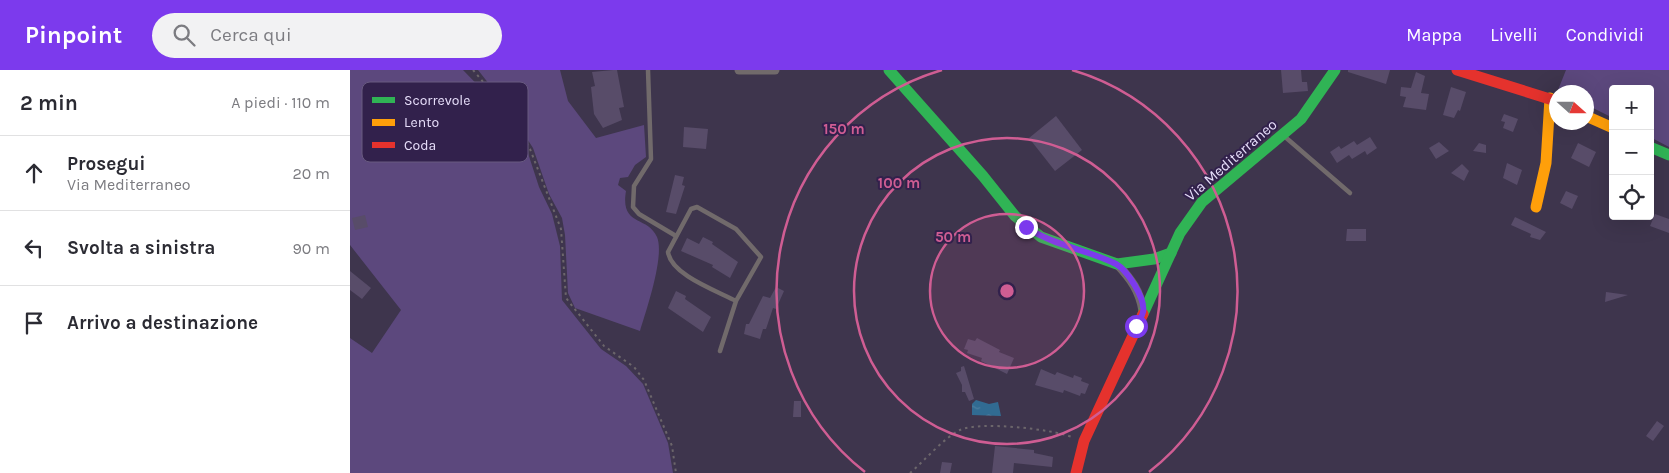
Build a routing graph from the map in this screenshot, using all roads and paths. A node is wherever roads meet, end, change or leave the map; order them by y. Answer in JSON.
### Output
{"nodes":[{"id":1,"x":473,"y":70,"type":"edge"},
{"id":2,"x":648,"y":70,"type":"edge"},
{"id":3,"x":739,"y":70,"type":"edge"},
{"id":4,"x":775,"y":70,"type":"edge"},
{"id":5,"x":889,"y":70,"type":"edge"},
{"id":6,"x":1335,"y":70,"type":"edge"},
{"id":7,"x":1457,"y":70,"type":"edge"},
{"id":8,"x":483,"y":82,"type":"edge"},
{"id":9,"x":1549,"y":99,"type":"edge"},
{"id":10,"x":1594,"y":120,"type":"edge"},
{"id":11,"x":1609,"y":126,"type":"edge"},
{"id":12,"x":1550,"y":130,"type":"edge"},
{"id":13,"x":1283,"y":135,"type":"junction"},
{"id":14,"x":528,"y":146,"type":"edge"},
{"id":15,"x":1654,"y":148,"type":"edge"},
{"id":16,"x":1669,"y":156,"type":"edge"},
{"id":17,"x":1350,"y":193,"type":"dead end"},
{"id":18,"x":1536,"y":207,"type":"dead end"},
{"id":19,"x":676,"y":236,"type":"junction"},
{"id":20,"x":1171,"y":253,"type":"junction"},
{"id":21,"x":1117,"y":264,"type":"junction"},
{"id":22,"x":736,"y":301,"type":"junction"},
{"id":23,"x":1144,"y":311,"type":"junction"},
{"id":24,"x":720,"y":351,"type":"dead end"},
{"id":25,"x":1084,"y":441,"type":"junction"},
{"id":26,"x":676,"y":473,"type":"edge"},
{"id":27,"x":910,"y":473,"type":"edge"},
{"id":28,"x":1076,"y":473,"type":"edge"}],
"edges":[{"from":1,"to":8,"type":"path"},
{"from":2,"to":19,"type":"lane"},
{"from":3,"to":4,"type":"street"},
{"from":5,"to":21,"type":"street"},
{"from":6,"to":13,"type":"street","name":"Via Mediterraneo"},
{"from":7,"to":9,"type":"street"},
{"from":10,"to":11,"type":"street"},
{"from":12,"to":18,"type":"street"},
{"from":13,"to":17,"type":"lane"},
{"from":13,"to":20,"type":"street","name":"Via Mediterraneo"},
{"from":14,"to":26,"type":"path"},
{"from":15,"to":16,"type":"street"},
{"from":19,"to":22,"type":"lane"},
{"from":19,"to":22,"type":"lane"},
{"from":20,"to":21,"type":"street"},
{"from":20,"to":23,"type":"street","name":"Via Mediterraneo"},
{"from":21,"to":23,"type":"street"},
{"from":22,"to":24,"type":"lane"},
{"from":23,"to":25,"type":"street","name":"Via Mediterraneo"},
{"from":25,"to":27,"type":"path"},
{"from":25,"to":28,"type":"street","name":"Via Mediterraneo"}]}
